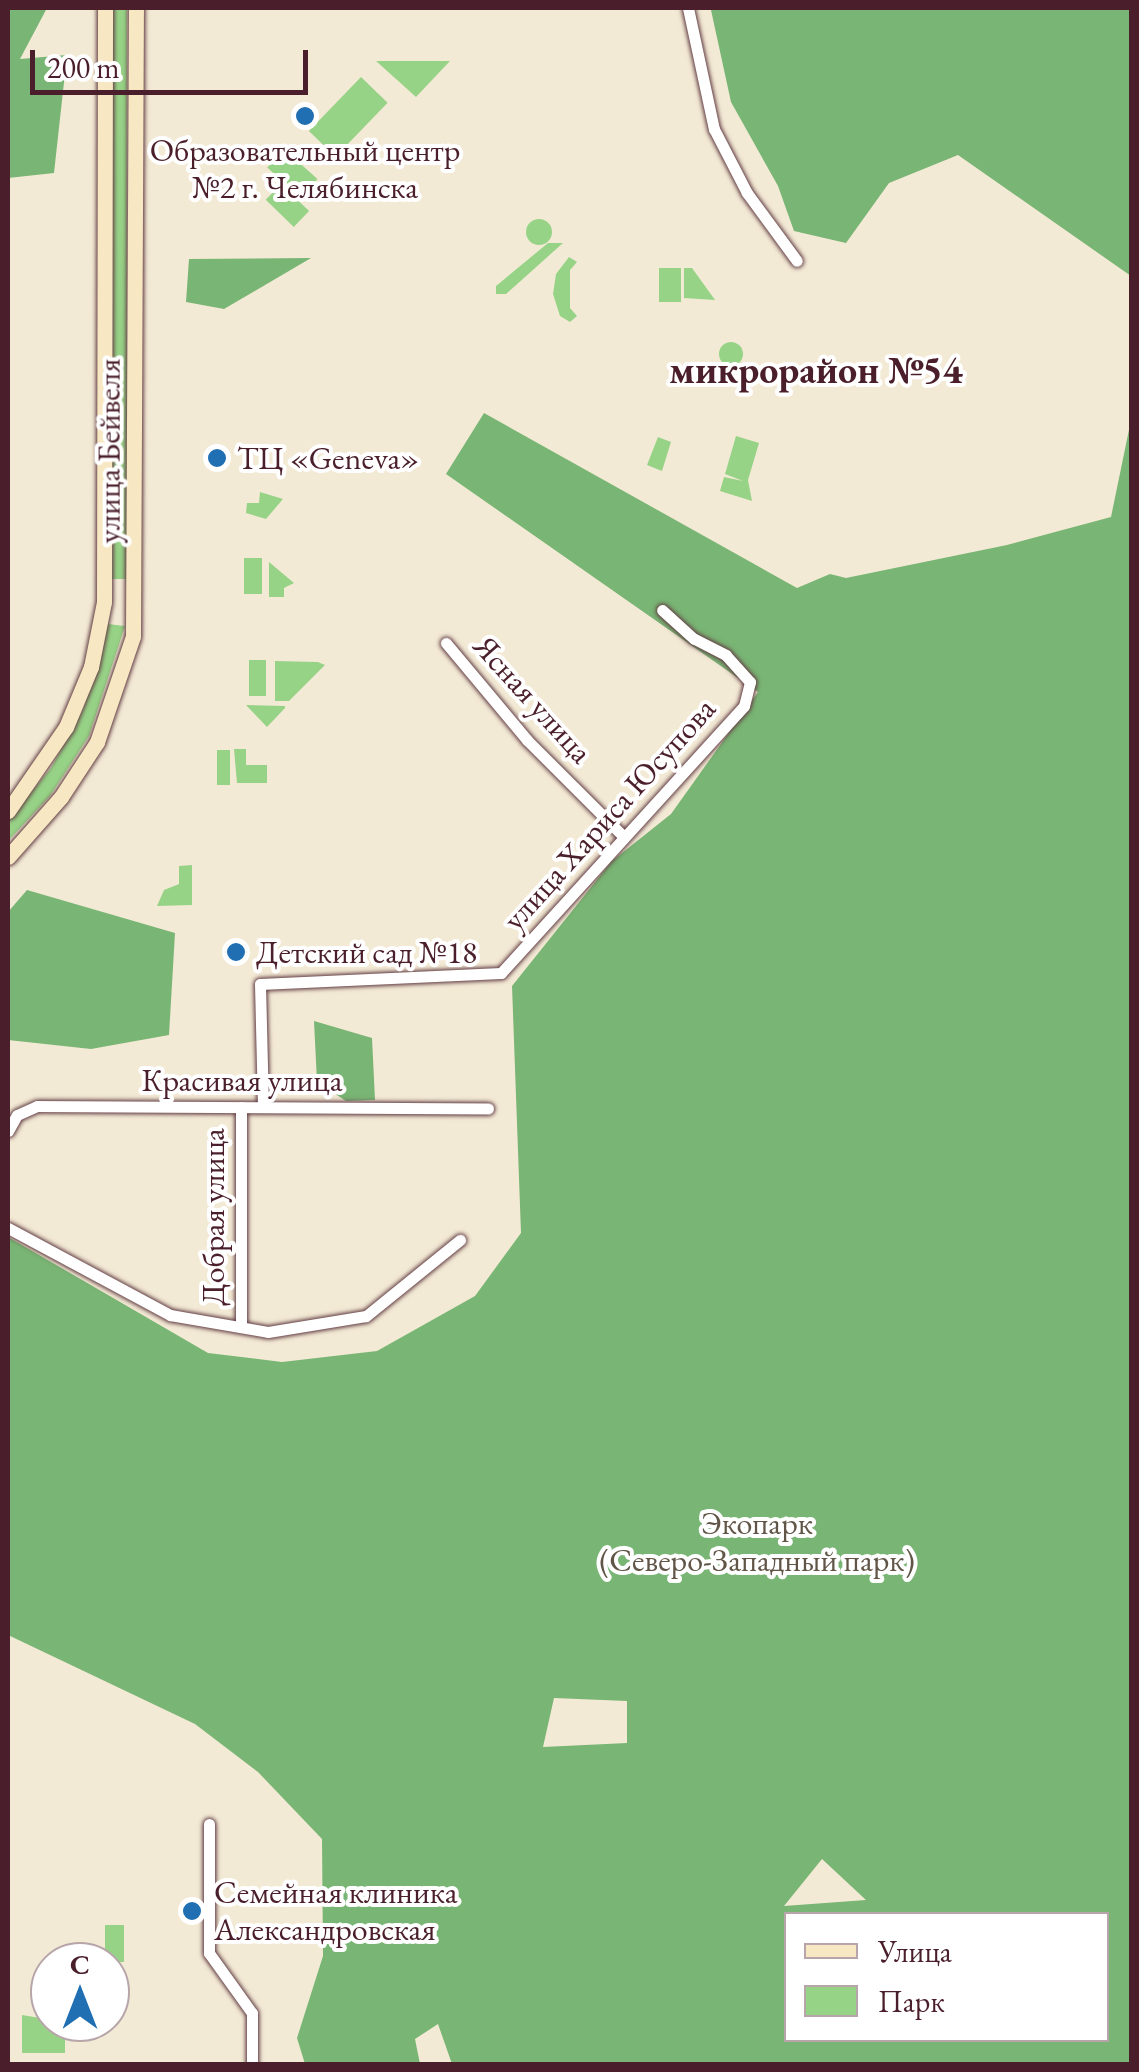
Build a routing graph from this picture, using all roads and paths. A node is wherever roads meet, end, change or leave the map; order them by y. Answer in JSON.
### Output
{"nodes":[{"id":1,"x":105,"y":8,"type":"edge"},
{"id":2,"x":136,"y":8,"type":"edge"},
{"id":3,"x":688,"y":8,"type":"edge"},
{"id":4,"x":797,"y":260,"type":"dead end"},
{"id":5,"x":104,"y":602,"type":"junction"},
{"id":6,"x":137,"y":604,"type":"junction"},
{"id":7,"x":662,"y":610,"type":"dead end"},
{"id":8,"x":446,"y":643,"type":"dead end"},
{"id":9,"x":8,"y":811,"type":"edge"},
{"id":10,"x":622,"y":834,"type":"junction"},
{"id":11,"x":8,"y":858,"type":"edge"},
{"id":12,"x":241,"y":1107,"type":"junction"},
{"id":13,"x":262,"y":1107,"type":"junction"},
{"id":14,"x":488,"y":1108,"type":"dead end"},
{"id":15,"x":8,"y":1131,"type":"edge"},
{"id":16,"x":8,"y":1228,"type":"edge"},
{"id":17,"x":460,"y":1240,"type":"dead end"},
{"id":18,"x":241,"y":1327,"type":"junction"},
{"id":19,"x":209,"y":1824,"type":"dead end"},
{"id":20,"x":252,"y":2064,"type":"edge"}],
"edges":[{"from":1,"to":5,"type":"main road","name":"улица Бейвеля"},
{"from":2,"to":6,"type":"main road","name":"улица Бейвеля"},
{"from":3,"to":4,"type":"street"},
{"from":5,"to":6,"type":"main road"},
{"from":5,"to":9,"type":"main road","name":"улица Бейвеля"},
{"from":6,"to":11,"type":"main road","name":"улица Бейвеля"},
{"from":7,"to":10,"type":"street","name":"улица Хариса Юсупова"},
{"from":8,"to":10,"type":"street","name":"Ясная улица"},
{"from":10,"to":13,"type":"street","name":"улица Хариса Юсупова"},
{"from":12,"to":13,"type":"street","name":"Красивая улица"},
{"from":12,"to":15,"type":"street","name":"Красивая улица"},
{"from":12,"to":18,"type":"street","name":"Добрая улица"},
{"from":13,"to":14,"type":"street","name":"Красивая улица"},
{"from":16,"to":18,"type":"street"},
{"from":17,"to":18,"type":"street"},
{"from":19,"to":20,"type":"street"}]}
